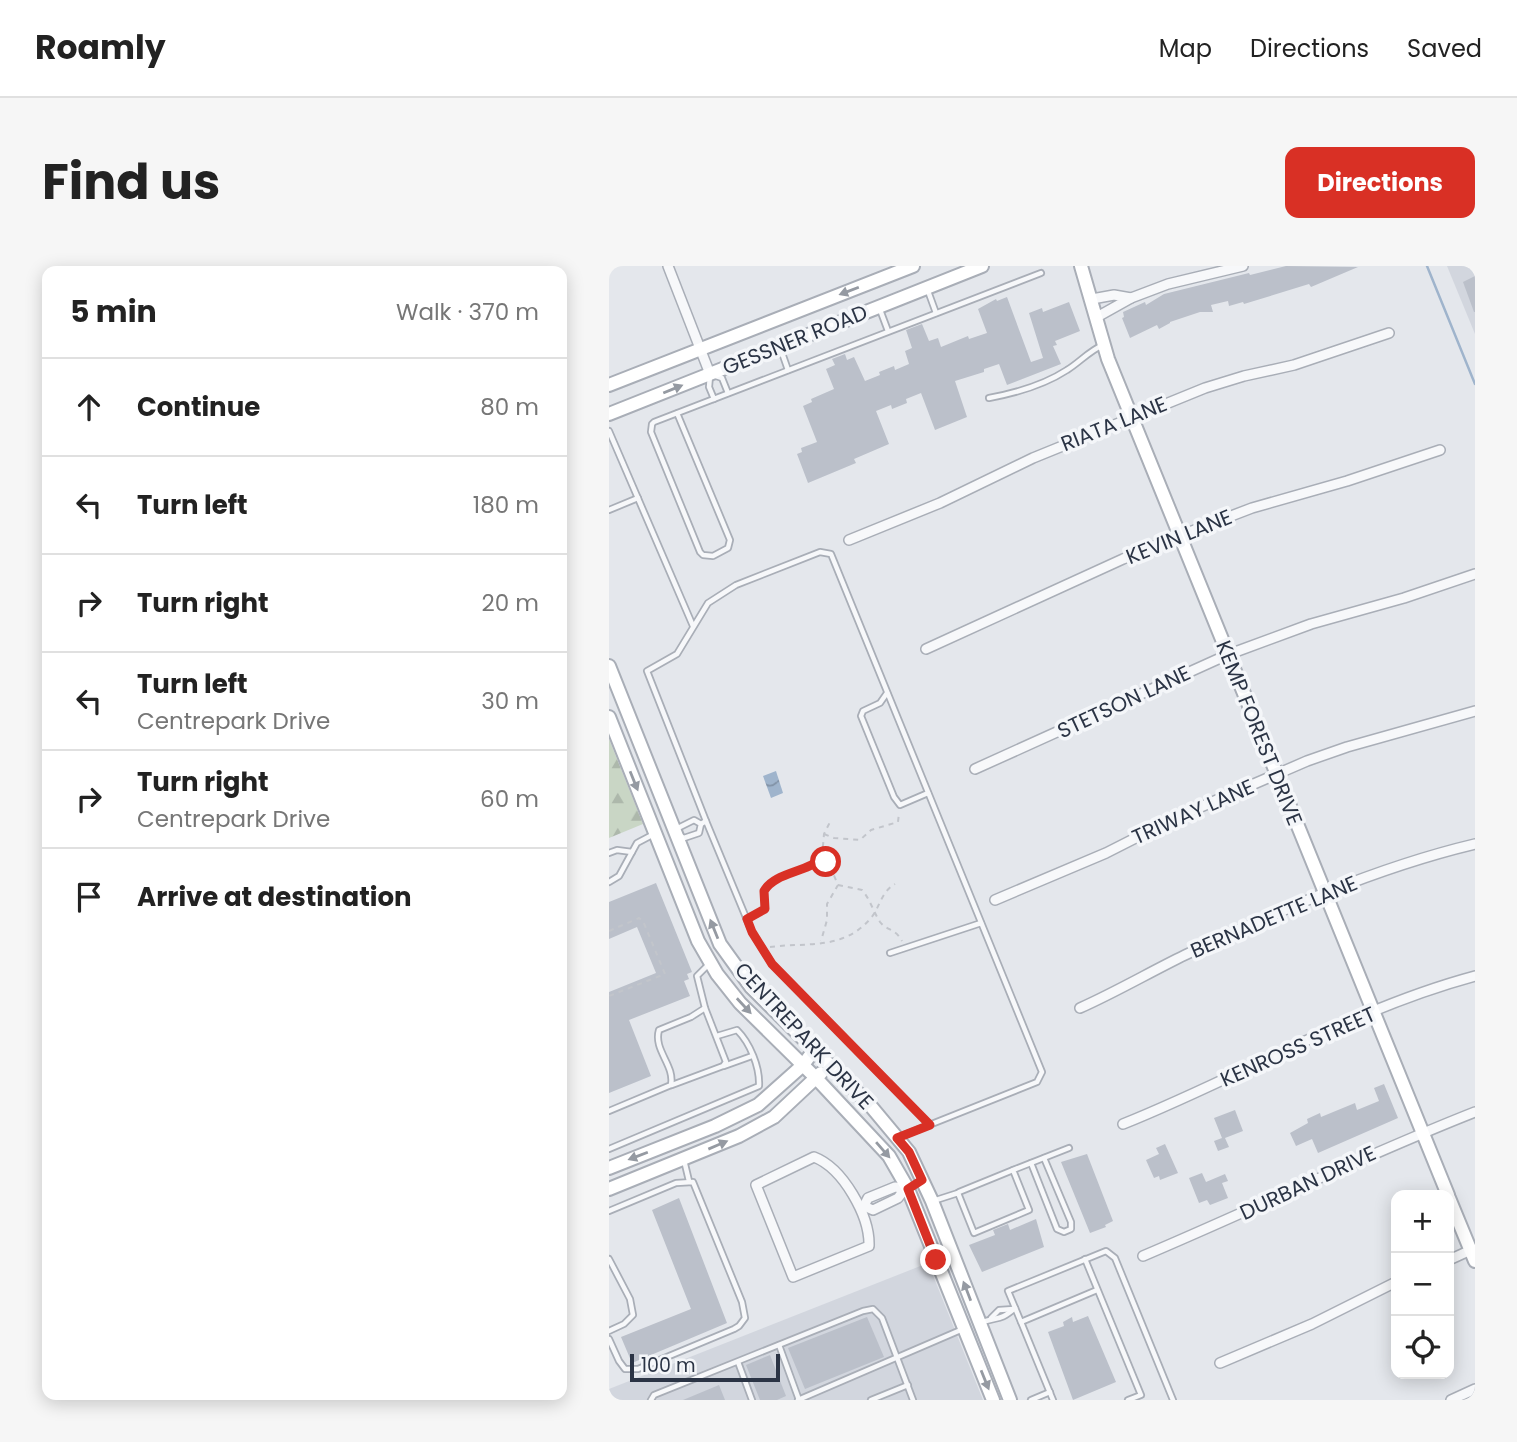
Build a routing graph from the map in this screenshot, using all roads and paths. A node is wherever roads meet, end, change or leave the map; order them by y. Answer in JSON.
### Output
{"nodes":[{"id":1,"x":668,"y":266,"type":"edge"},
{"id":2,"x":913,"y":266,"type":"edge"},
{"id":3,"x":982,"y":266,"type":"edge"},
{"id":4,"x":1081,"y":266,"type":"edge"},
{"id":5,"x":1243,"y":266,"type":"edge"},
{"id":6,"x":1199,"y":271,"type":"edge"},
{"id":7,"x":1041,"y":273,"type":"dead end"},
{"id":8,"x":927,"y":288,"type":"junction"},
{"id":9,"x":1131,"y":298,"type":"junction"},
{"id":10,"x":1091,"y":299,"type":"junction"},
{"id":11,"x":879,"y":307,"type":"junction"},
{"id":12,"x":936,"y":313,"type":"junction"},
{"id":13,"x":1097,"y":317,"type":"junction"},
{"id":14,"x":888,"y":331,"type":"junction"},
{"id":15,"x":1389,"y":333,"type":"dead end"},
{"id":16,"x":1104,"y":345,"type":"junction"},
{"id":17,"x":780,"y":346,"type":"junction"},
{"id":18,"x":700,"y":349,"type":"junction"},
{"id":19,"x":788,"y":370,"type":"junction"},
{"id":20,"x":710,"y":374,"type":"junction"},
{"id":21,"x":609,"y":385,"type":"edge"},
{"id":22,"x":728,"y":393,"type":"junction"},
{"id":23,"x":989,"y":398,"type":"dead end"},
{"id":24,"x":714,"y":399,"type":"junction"},
{"id":25,"x":677,"y":413,"type":"junction"},
{"id":26,"x":609,"y":414,"type":"edge"},
{"id":27,"x":1131,"y":418,"type":"junction"},
{"id":28,"x":609,"y":431,"type":"edge"},
{"id":29,"x":1440,"y":450,"type":"dead end"},
{"id":30,"x":638,"y":498,"type":"junction"},
{"id":31,"x":609,"y":510,"type":"edge"},
{"id":32,"x":1179,"y":536,"type":"junction"},
{"id":33,"x":849,"y":540,"type":"dead end"},
{"id":34,"x":1475,"y":574,"type":"edge"},
{"id":35,"x":693,"y":627,"type":"junction"},
{"id":36,"x":926,"y":649,"type":"dead end"},
{"id":37,"x":1227,"y":655,"type":"junction"},
{"id":38,"x":609,"y":666,"type":"edge"},
{"id":39,"x":887,"y":692,"type":"junction"},
{"id":40,"x":625,"y":706,"type":"junction"},
{"id":41,"x":1475,"y":711,"type":"edge"},
{"id":42,"x":609,"y":715,"type":"edge"},
{"id":43,"x":975,"y":769,"type":"dead end"},
{"id":44,"x":1276,"y":775,"type":"junction"},
{"id":45,"x":928,"y":793,"type":"junction"},
{"id":46,"x":900,"y":805,"type":"junction"},
{"id":47,"x":830,"y":822,"type":"dead end"},
{"id":48,"x":703,"y":823,"type":"junction"},
{"id":49,"x":677,"y":833,"type":"junction"},
{"id":50,"x":824,"y":834,"type":"junction"},
{"id":51,"x":657,"y":837,"type":"junction"},
{"id":52,"x":1475,"y":844,"type":"edge"},
{"id":53,"x":632,"y":852,"type":"junction"},
{"id":54,"x":609,"y":853,"type":"edge"},
{"id":55,"x":822,"y":858,"type":"junction"},
{"id":56,"x":609,"y":882,"type":"edge"},
{"id":57,"x":895,"y":884,"type":"dead end"},
{"id":58,"x":838,"y":885,"type":"junction"},
{"id":59,"x":1325,"y":893,"type":"junction"},
{"id":60,"x":995,"y":900,"type":"dead end"},
{"id":61,"x":875,"y":912,"type":"junction"},
{"id":62,"x":747,"y":919,"type":"junction"},
{"id":63,"x":981,"y":923,"type":"junction"},
{"id":64,"x":609,"y":931,"type":"edge"},
{"id":65,"x":821,"y":941,"type":"junction"},
{"id":66,"x":762,"y":948,"type":"junction"},
{"id":67,"x":903,"y":949,"type":"junction"},
{"id":68,"x":726,"y":953,"type":"junction"},
{"id":69,"x":890,"y":954,"type":"dead end"},
{"id":70,"x":710,"y":962,"type":"junction"},
{"id":71,"x":1475,"y":976,"type":"edge"},
{"id":72,"x":609,"y":996,"type":"edge"},
{"id":73,"x":705,"y":1007,"type":"junction"},
{"id":74,"x":1080,"y":1007,"type":"dead end"},
{"id":75,"x":1375,"y":1012,"type":"junction"},
{"id":76,"x":717,"y":1036,"type":"junction"},
{"id":77,"x":814,"y":1050,"type":"junction"},
{"id":78,"x":752,"y":1056,"type":"junction"},
{"id":79,"x":803,"y":1065,"type":"junction"},
{"id":80,"x":723,"y":1066,"type":"junction"},
{"id":81,"x":830,"y":1066,"type":"junction"},
{"id":82,"x":816,"y":1078,"type":"junction"},
{"id":83,"x":671,"y":1085,"type":"junction"},
{"id":84,"x":609,"y":1111,"type":"edge"},
{"id":85,"x":1475,"y":1112,"type":"edge"},
{"id":86,"x":1123,"y":1124,"type":"dead end"},
{"id":87,"x":930,"y":1125,"type":"junction"},
{"id":88,"x":1422,"y":1132,"type":"junction"},
{"id":89,"x":897,"y":1138,"type":"junction"},
{"id":90,"x":677,"y":1141,"type":"junction"},
{"id":91,"x":1069,"y":1148,"type":"dead end"},
{"id":92,"x":609,"y":1149,"type":"edge"},
{"id":93,"x":1044,"y":1158,"type":"junction"},
{"id":94,"x":684,"y":1159,"type":"junction"},
{"id":95,"x":1031,"y":1163,"type":"junction"},
{"id":96,"x":609,"y":1168,"type":"edge"},
{"id":97,"x":1013,"y":1170,"type":"junction"},
{"id":98,"x":922,"y":1180,"type":"junction"},
{"id":99,"x":689,"y":1181,"type":"junction"},
{"id":100,"x":609,"y":1189,"type":"edge"},
{"id":101,"x":906,"y":1190,"type":"junction"},
{"id":102,"x":1446,"y":1190,"type":"edge"},
{"id":103,"x":958,"y":1193,"type":"junction"},
{"id":104,"x":932,"y":1201,"type":"junction"},
{"id":105,"x":863,"y":1207,"type":"junction"},
{"id":106,"x":1454,"y":1209,"type":"edge"},
{"id":107,"x":609,"y":1211,"type":"edge"},
{"id":108,"x":1474,"y":1253,"type":"edge"},
{"id":109,"x":1143,"y":1256,"type":"dead end"},
{"id":110,"x":609,"y":1259,"type":"edge"},
{"id":111,"x":1085,"y":1259,"type":"junction"},
{"id":112,"x":1454,"y":1259,"type":"edge"},
{"id":113,"x":1391,"y":1284,"type":"edge"},
{"id":114,"x":1097,"y":1290,"type":"junction"},
{"id":115,"x":1015,"y":1308,"type":"junction"},
{"id":116,"x":985,"y":1321,"type":"junction"},
{"id":117,"x":1021,"y":1322,"type":"junction"},
{"id":118,"x":964,"y":1329,"type":"junction"},
{"id":119,"x":609,"y":1331,"type":"edge"},
{"id":120,"x":609,"y":1339,"type":"edge"},
{"id":121,"x":779,"y":1345,"type":"junction"},
{"id":122,"x":898,"y":1358,"type":"junction"},
{"id":123,"x":738,"y":1362,"type":"junction"},
{"id":124,"x":1220,"y":1363,"type":"dead end"},
{"id":125,"x":908,"y":1385,"type":"junction"},
{"id":126,"x":1475,"y":1389,"type":"edge"},
{"id":127,"x":1050,"y":1392,"type":"junction"},
{"id":128,"x":1142,"y":1398,"type":"edge"},
{"id":129,"x":651,"y":1400,"type":"edge"},
{"id":130,"x":752,"y":1400,"type":"edge"},
{"id":131,"x":798,"y":1400,"type":"edge"},
{"id":132,"x":871,"y":1400,"type":"edge"},
{"id":133,"x":913,"y":1400,"type":"edge"},
{"id":134,"x":993,"y":1400,"type":"edge"},
{"id":135,"x":1010,"y":1400,"type":"edge"},
{"id":136,"x":1031,"y":1400,"type":"edge"},
{"id":137,"x":1053,"y":1400,"type":"edge"},
{"id":138,"x":1128,"y":1400,"type":"edge"},
{"id":139,"x":1174,"y":1400,"type":"edge"},
{"id":140,"x":1451,"y":1400,"type":"edge"}],
"edges":[{"from":1,"to":18,"type":"street"},
{"from":2,"to":18,"type":"street","name":"GESSNER ROAD","one_way":true},
{"from":3,"to":8,"type":"street","name":"GESSNER ROAD"},
{"from":4,"to":10,"type":"street","name":"KEMP FOREST DRIVE"},
{"from":5,"to":6,"type":"street"},
{"from":6,"to":9,"type":"street"},
{"from":7,"to":12,"type":"lane"},
{"from":8,"to":11,"type":"street","name":"GESSNER ROAD"},
{"from":8,"to":12,"type":"lane"},
{"from":9,"to":10,"type":"street"},
{"from":9,"to":13,"type":"street"},
{"from":10,"to":13,"type":"street","name":"KEMP FOREST DRIVE"},
{"from":11,"to":14,"type":"lane"},
{"from":11,"to":17,"type":"street","name":"GESSNER ROAD"},
{"from":12,"to":14,"type":"lane"},
{"from":13,"to":16,"type":"street","name":"KEMP FOREST DRIVE"},
{"from":14,"to":19,"type":"lane"},
{"from":15,"to":27,"type":"street","name":"RIATA LANE"},
{"from":16,"to":23,"type":"lane"},
{"from":16,"to":27,"type":"street","name":"KEMP FOREST DRIVE"},
{"from":17,"to":19,"type":"lane"},
{"from":17,"to":20,"type":"street","name":"GESSNER ROAD"},
{"from":18,"to":20,"type":"street"},
{"from":18,"to":21,"type":"street","name":"GESSNER ROAD"},
{"from":19,"to":22,"type":"lane"},
{"from":20,"to":22,"type":"lane"},
{"from":20,"to":24,"type":"lane"},
{"from":26,"to":20,"type":"street","name":"GESSNER ROAD","one_way":true},
{"from":22,"to":24,"type":"lane"},
{"from":24,"to":25,"type":"lane"},
{"from":25,"to":25,"type":"lane"},
{"from":27,"to":32,"type":"street","name":"KEMP FOREST DRIVE"},
{"from":27,"to":33,"type":"street","name":"RIATA LANE"},
{"from":28,"to":30,"type":"lane"},
{"from":29,"to":32,"type":"street","name":"KEVIN LANE"},
{"from":30,"to":31,"type":"lane"},
{"from":30,"to":35,"type":"lane"},
{"from":32,"to":36,"type":"street","name":"KEVIN LANE"},
{"from":32,"to":37,"type":"street","name":"KEMP FOREST DRIVE"},
{"from":34,"to":37,"type":"street","name":"STETSON LANE"},
{"from":35,"to":39,"type":"lane"},
{"from":35,"to":48,"type":"lane"},
{"from":37,"to":43,"type":"street","name":"STETSON LANE"},
{"from":37,"to":44,"type":"street","name":"KEMP FOREST DRIVE"},
{"from":38,"to":40,"type":"street","name":"CENTREPARK DRIVE"},
{"from":39,"to":45,"type":"lane"},
{"from":39,"to":46,"type":"lane"},
{"from":40,"to":42,"type":"street"},
{"from":40,"to":49,"type":"street","name":"CENTREPARK DRIVE"},
{"from":41,"to":44,"type":"street","name":"TRIWAY LANE"},
{"from":42,"to":51,"type":"street","name":"CENTREPARK DRIVE","one_way":true},
{"from":44,"to":59,"type":"street","name":"KEMP FOREST DRIVE"},
{"from":44,"to":60,"type":"street","name":"TRIWAY LANE"},
{"from":45,"to":46,"type":"lane"},
{"from":45,"to":63,"type":"lane"},
{"from":46,"to":50,"type":"path"},
{"from":47,"to":50,"type":"path"},
{"from":48,"to":49,"type":"lane"},
{"from":48,"to":49,"type":"lane"},
{"from":48,"to":62,"type":"lane"},
{"from":49,"to":51,"type":"street"},
{"from":68,"to":49,"type":"street","name":"CENTREPARK DRIVE","one_way":true},
{"from":50,"to":55,"type":"path"},
{"from":51,"to":53,"type":"lane"},
{"from":51,"to":70,"type":"street","name":"CENTREPARK DRIVE"},
{"from":52,"to":59,"type":"street","name":"BERNADETTE LANE"},
{"from":53,"to":54,"type":"lane"},
{"from":53,"to":56,"type":"lane"},
{"from":55,"to":58,"type":"path"},
{"from":55,"to":62,"type":"path"},
{"from":57,"to":61,"type":"path"},
{"from":58,"to":61,"type":"path"},
{"from":58,"to":65,"type":"path"},
{"from":59,"to":74,"type":"street","name":"BERNADETTE LANE"},
{"from":59,"to":75,"type":"street","name":"KEMP FOREST DRIVE"},
{"from":61,"to":65,"type":"path"},
{"from":61,"to":67,"type":"path"},
{"from":62,"to":66,"type":"lane"},
{"from":63,"to":67,"type":"lane"},
{"from":63,"to":87,"type":"lane"},
{"from":64,"to":72,"type":"path"},
{"from":65,"to":66,"type":"path"},
{"from":66,"to":87,"type":"lane"},
{"from":67,"to":69,"type":"lane"},
{"from":68,"to":70,"type":"street"},
{"from":68,"to":77,"type":"street","name":"CENTREPARK DRIVE"},
{"from":70,"to":73,"type":"lane"},
{"from":70,"to":79,"type":"street","name":"CENTREPARK DRIVE","one_way":true},
{"from":71,"to":75,"type":"street","name":"KENROSS STREET"},
{"from":73,"to":76,"type":"lane"},
{"from":73,"to":83,"type":"lane"},
{"from":75,"to":86,"type":"street","name":"KENROSS STREET"},
{"from":75,"to":88,"type":"street","name":"KEMP FOREST DRIVE"},
{"from":76,"to":78,"type":"lane"},
{"from":76,"to":80,"type":"lane"},
{"from":77,"to":79,"type":"street"},
{"from":77,"to":81,"type":"street","name":"CENTREPARK DRIVE"},
{"from":78,"to":80,"type":"lane"},
{"from":78,"to":92,"type":"lane"},
{"from":79,"to":82,"type":"street","name":"CENTREPARK DRIVE"},
{"from":79,"to":90,"type":"street"},
{"from":80,"to":83,"type":"lane"},
{"from":81,"to":82,"type":"street"},
{"from":81,"to":89,"type":"street","name":"CENTREPARK DRIVE"},
{"from":94,"to":82,"type":"street","one_way":true},
{"from":82,"to":101,"type":"street","name":"CENTREPARK DRIVE","one_way":true},
{"from":83,"to":84,"type":"lane"},
{"from":85,"to":88,"type":"street","name":"DURBAN DRIVE"},
{"from":87,"to":89,"type":"lane"},
{"from":88,"to":102,"type":"street","name":"KEMP FOREST DRIVE"},
{"from":88,"to":109,"type":"street","name":"DURBAN DRIVE"},
{"from":89,"to":98,"type":"street","name":"CENTREPARK DRIVE"},
{"from":90,"to":94,"type":"street"},
{"from":90,"to":96,"type":"street","one_way":true},
{"from":91,"to":93,"type":"lane"},
{"from":93,"to":95,"type":"lane"},
{"from":93,"to":95,"type":"lane"},
{"from":94,"to":99,"type":"lane"},
{"from":94,"to":100,"type":"street"},
{"from":95,"to":97,"type":"lane"},
{"from":97,"to":103,"type":"lane"},
{"from":97,"to":103,"type":"lane"},
{"from":98,"to":101,"type":"street"},
{"from":98,"to":104,"type":"street","name":"CENTREPARK DRIVE"},
{"from":99,"to":107,"type":"lane"},
{"from":99,"to":120,"type":"lane"},
{"from":101,"to":105,"type":"street"},
{"from":101,"to":118,"type":"street","name":"CENTREPARK DRIVE"},
{"from":103,"to":104,"type":"lane"},
{"from":116,"to":104,"type":"street","name":"CENTREPARK DRIVE","one_way":true},
{"from":105,"to":105,"type":"street"},
{"from":106,"to":108,"type":"street","name":"KEMP FOREST DRIVE"},
{"from":108,"to":112,"type":"street"},
{"from":110,"to":119,"type":"lane"},
{"from":111,"to":114,"type":"lane"},
{"from":111,"to":115,"type":"lane"},
{"from":111,"to":139,"type":"lane"},
{"from":113,"to":124,"type":"street"},
{"from":114,"to":117,"type":"lane"},
{"from":114,"to":128,"type":"lane"},
{"from":115,"to":116,"type":"lane"},
{"from":115,"to":117,"type":"lane"},
{"from":116,"to":118,"type":"street"},
{"from":116,"to":135,"type":"street","name":"CENTREPARK DRIVE"},
{"from":117,"to":127,"type":"lane"},
{"from":118,"to":122,"type":"lane"},
{"from":118,"to":134,"type":"street","name":"CENTREPARK DRIVE","one_way":true},
{"from":121,"to":122,"type":"lane"},
{"from":121,"to":123,"type":"lane"},
{"from":121,"to":131,"type":"lane"},
{"from":122,"to":125,"type":"lane"},
{"from":122,"to":131,"type":"lane"},
{"from":123,"to":129,"type":"lane"},
{"from":123,"to":130,"type":"lane"},
{"from":125,"to":132,"type":"lane"},
{"from":125,"to":133,"type":"lane"},
{"from":126,"to":140,"type":"street"},
{"from":127,"to":136,"type":"lane"},
{"from":127,"to":137,"type":"lane"},
{"from":128,"to":138,"type":"lane"}]}
